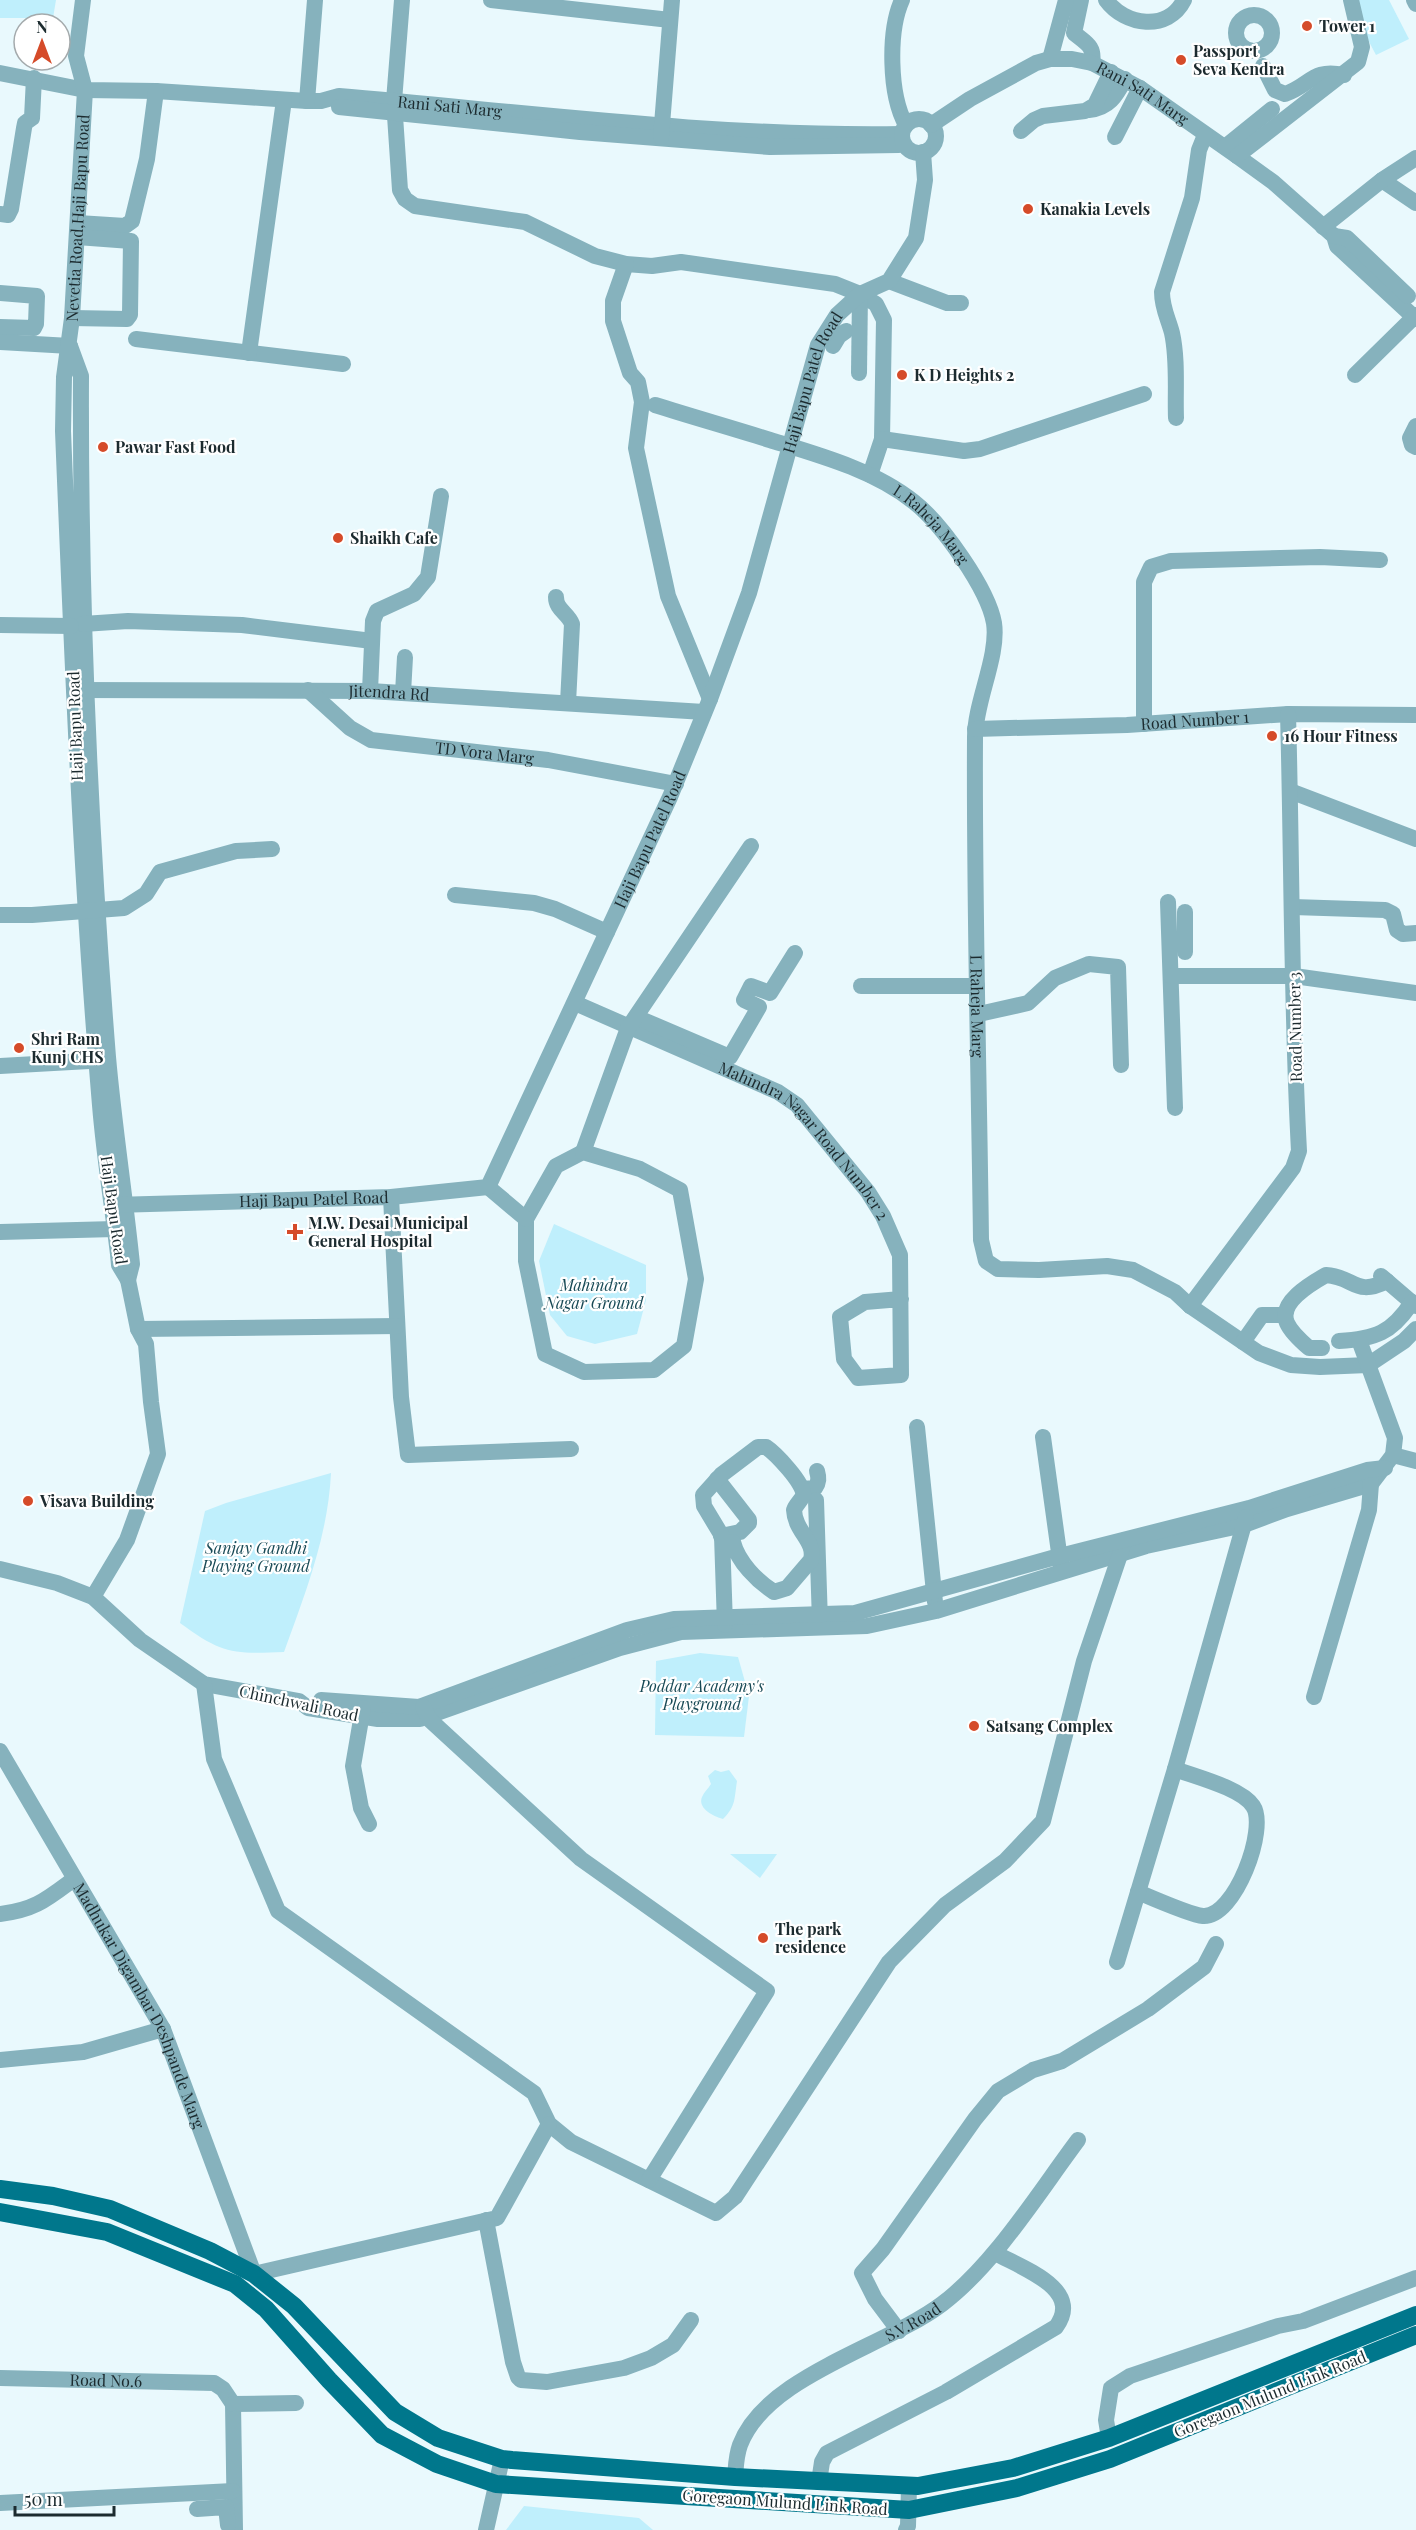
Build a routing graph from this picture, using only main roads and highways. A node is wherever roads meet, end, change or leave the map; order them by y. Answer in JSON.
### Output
{"nodes":[{"id":1,"x":0,"y":2189,"type":"edge"},
{"id":2,"x":0,"y":2212,"type":"edge"},
{"id":3,"x":1416,"y":2315,"type":"edge"},
{"id":4,"x":1416,"y":2335,"type":"edge"},
{"id":5,"x":1157,"y":2418,"type":"junction"},
{"id":6,"x":1164,"y":2438,"type":"junction"},
{"id":7,"x":908,"y":2524,"type":"edge"}],
"edges":[{"from":1,"to":5,"type":"main road","name":"Goregaon Mulund Link Road"},
{"from":2,"to":7,"type":"main road","name":"Goregaon Mulund Link Road"},
{"from":3,"to":5,"type":"main road","name":"Goregaon Mulund Link Road"},
{"from":4,"to":6,"type":"main road","name":"Goregaon Mulund Link Road"},
{"from":5,"to":6,"type":"main road"},
{"from":6,"to":7,"type":"main road","name":"Goregaon Mulund Link Road"}]}
